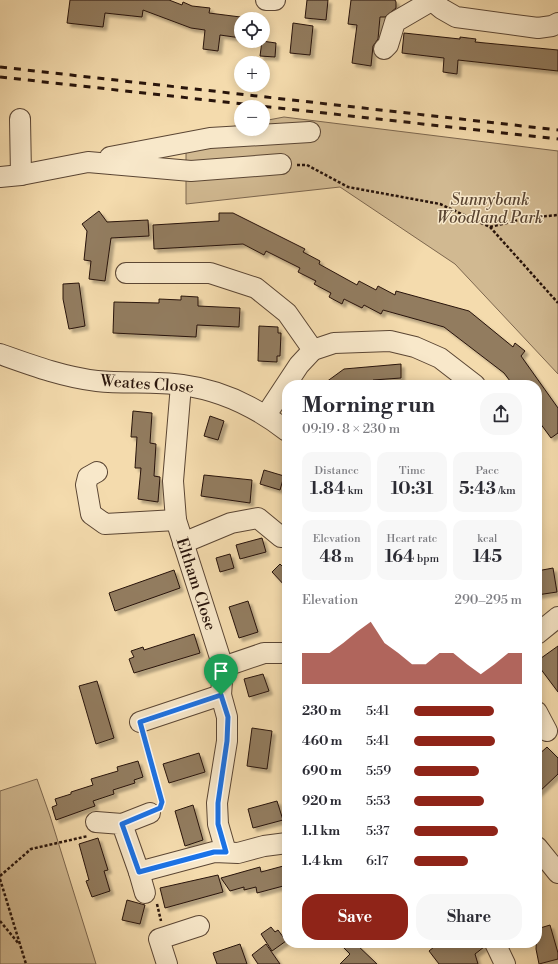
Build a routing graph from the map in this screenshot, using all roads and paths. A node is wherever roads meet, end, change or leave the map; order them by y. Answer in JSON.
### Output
{"nodes":[{"id":1,"x":266,"y":0,"type":"edge"},
{"id":2,"x":275,"y":0,"type":"edge"},
{"id":3,"x":431,"y":1,"type":"edge"},
{"id":4,"x":558,"y":22,"type":"edge"},
{"id":5,"x":384,"y":49,"type":"dead end"},
{"id":6,"x":20,"y":119,"type":"dead end"},
{"id":7,"x":310,"y":132,"type":"dead end"},
{"id":8,"x":88,"y":162,"type":"junction"},
{"id":9,"x":281,"y":164,"type":"joint"},
{"id":10,"x":21,"y":175,"type":"junction"},
{"id":11,"x":0,"y":177,"type":"edge"},
{"id":12,"x":558,"y":215,"type":"edge"},
{"id":13,"x":490,"y":227,"type":"junction"},
{"id":14,"x":126,"y":273,"type":"dead end"},
{"id":15,"x":558,"y":303,"type":"edge"},
{"id":16,"x":313,"y":350,"type":"junction"},
{"id":17,"x":0,"y":354,"type":"edge"},
{"id":18,"x":289,"y":380,"type":"edge"},
{"id":19,"x":468,"y":380,"type":"edge"},
{"id":20,"x":181,"y":385,"type":"junction"},
{"id":21,"x":282,"y":391,"type":"edge"},
{"id":22,"x":266,"y":415,"type":"junction"},
{"id":23,"x":282,"y":427,"type":"edge"},
{"id":24,"x":97,"y":472,"type":"dead end"},
{"id":25,"x":176,"y":520,"type":"junction"},
{"id":26,"x":282,"y":537,"type":"edge"},
{"id":27,"x":184,"y":542,"type":"junction"},
{"id":28,"x":558,"y":617,"type":"edge"},
{"id":29,"x":542,"y":630,"type":"edge"},
{"id":30,"x":282,"y":653,"type":"edge"},
{"id":31,"x":223,"y":667,"type":"junction"},
{"id":32,"x":221,"y":695,"type":"junction"},
{"id":33,"x":140,"y":722,"type":"joint"},
{"id":34,"x":542,"y":722,"type":"edge"},
{"id":35,"x":547,"y":733,"type":"edge"},
{"id":36,"x":150,"y":813,"type":"joint"},
{"id":37,"x":96,"y":822,"type":"joint"},
{"id":38,"x":122,"y":824,"type":"junction"},
{"id":39,"x":282,"y":844,"type":"edge"},
{"id":40,"x":226,"y":852,"type":"junction"},
{"id":41,"x":542,"y":853,"type":"edge"},
{"id":42,"x":139,"y":872,"type":"junction"},
{"id":43,"x":558,"y":873,"type":"edge"},
{"id":44,"x":0,"y":878,"type":"edge"},
{"id":45,"x":145,"y":893,"type":"joint"},
{"id":46,"x":0,"y":922,"type":"edge"},
{"id":47,"x":199,"y":926,"type":"dead end"},
{"id":48,"x":166,"y":937,"type":"junction"},
{"id":49,"x":20,"y":944,"type":"junction"},
{"id":50,"x":497,"y":948,"type":"edge"},
{"id":51,"x":26,"y":964,"type":"edge"},
{"id":52,"x":167,"y":964,"type":"edge"},
{"id":53,"x":505,"y":964,"type":"edge"}],
"edges":[{"from":1,"to":2,"type":"street"},
{"from":3,"to":4,"type":"street"},
{"from":3,"to":5,"type":"street"},
{"from":6,"to":10,"type":"street"},
{"from":7,"to":8,"type":"street"},
{"from":8,"to":9,"type":"street"},
{"from":8,"to":10,"type":"street"},
{"from":9,"to":13,"type":"path"},
{"from":10,"to":11,"type":"street"},
{"from":12,"to":13,"type":"path"},
{"from":13,"to":15,"type":"path"},
{"from":14,"to":16,"type":"street"},
{"from":16,"to":18,"type":"street"},
{"from":16,"to":19,"type":"street"},
{"from":17,"to":20,"type":"street","name":"Weates Close"},
{"from":20,"to":22,"type":"street","name":"Weates Close"},
{"from":20,"to":25,"type":"street","name":"Eltham Close"},
{"from":21,"to":22,"type":"street"},
{"from":22,"to":23,"type":"street","name":"Weates Close"},
{"from":24,"to":25,"type":"street","name":"Eltham Close"},
{"from":25,"to":27,"type":"street","name":"Eltham Close"},
{"from":26,"to":27,"type":"street"},
{"from":27,"to":31,"type":"street","name":"Eltham Close"},
{"from":28,"to":29,"type":"street"},
{"from":30,"to":31,"type":"street"},
{"from":31,"to":32,"type":"street","name":"Eltham Close"},
{"from":32,"to":33,"type":"street"},
{"from":32,"to":40,"type":"street","name":"Eltham Close"},
{"from":33,"to":36,"type":"path"},
{"from":34,"to":35,"type":"street"},
{"from":36,"to":38,"type":"street"},
{"from":37,"to":38,"type":"street"},
{"from":37,"to":44,"type":"path"},
{"from":38,"to":42,"type":"street"},
{"from":39,"to":40,"type":"street"},
{"from":40,"to":42,"type":"street"},
{"from":41,"to":43,"type":"street"},
{"from":42,"to":45,"type":"street"},
{"from":44,"to":49,"type":"path"},
{"from":45,"to":48,"type":"path"},
{"from":46,"to":49,"type":"path"},
{"from":47,"to":48,"type":"street"},
{"from":48,"to":52,"type":"street"},
{"from":49,"to":51,"type":"path"},
{"from":50,"to":53,"type":"street"}]}
